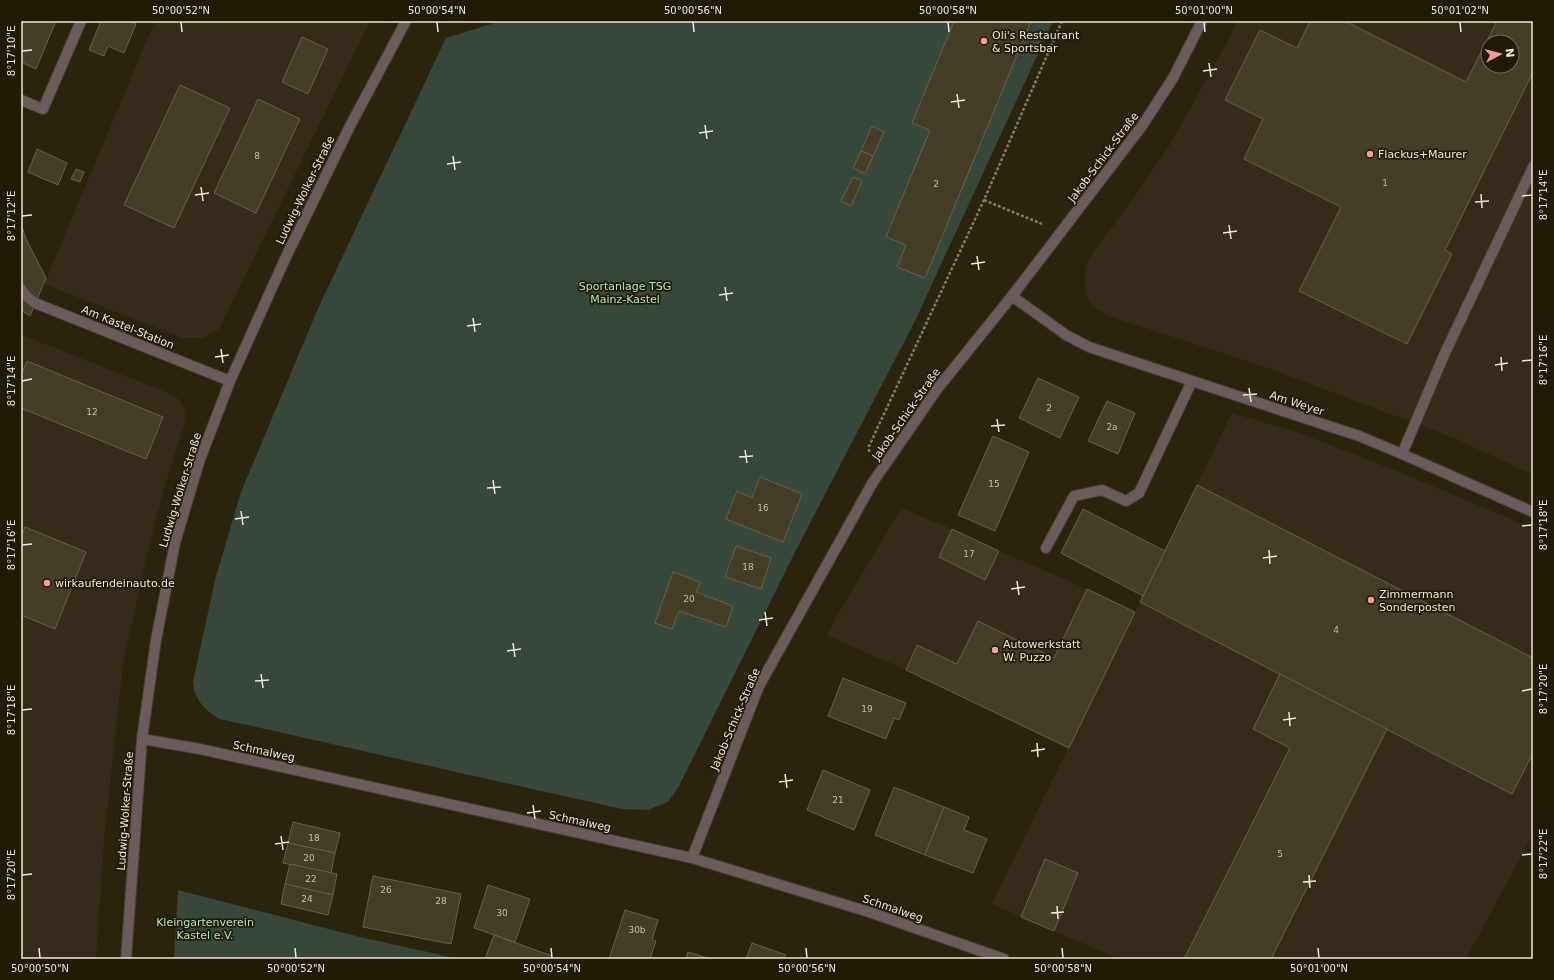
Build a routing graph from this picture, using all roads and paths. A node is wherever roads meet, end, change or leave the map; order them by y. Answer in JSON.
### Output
{"nodes":[{"id":1,"x":81,"y":21,"type":"edge"},
{"id":2,"x":406,"y":21,"type":"edge"},
{"id":3,"x":1062,"y":21,"type":"edge"},
{"id":4,"x":1202,"y":21,"type":"edge"},
{"id":5,"x":21,"y":100,"type":"edge"},
{"id":6,"x":1533,"y":167,"type":"edge"},
{"id":7,"x":984,"y":200,"type":"junction"},
{"id":8,"x":1061,"y":232,"type":"junction"},
{"id":9,"x":21,"y":289,"type":"edge"},
{"id":10,"x":1012,"y":296,"type":"junction"},
{"id":11,"x":230,"y":381,"type":"junction"},
{"id":12,"x":1192,"y":381,"type":"junction"},
{"id":13,"x":1402,"y":454,"type":"junction"},
{"id":14,"x":874,"y":482,"type":"junction"},
{"id":15,"x":1533,"y":512,"type":"edge"},
{"id":16,"x":1046,"y":548,"type":"dead end"},
{"id":17,"x":142,"y":739,"type":"junction"},
{"id":18,"x":692,"y":858,"type":"junction"},
{"id":19,"x":126,"y":959,"type":"edge"},
{"id":20,"x":1004,"y":959,"type":"edge"}],
"edges":[{"from":1,"to":5,"type":"street"},
{"from":2,"to":11,"type":"street","name":"Ludwig-Wolker-Straße"},
{"from":3,"to":7,"type":"path"},
{"from":4,"to":8,"type":"street","name":"Jakob-Schick-Straße"},
{"from":6,"to":13,"type":"street"},
{"from":7,"to":8,"type":"path"},
{"from":7,"to":14,"type":"path"},
{"from":8,"to":10,"type":"street","name":"Jakob-Schick-Straße"},
{"from":9,"to":11,"type":"street","name":"Am Kastel-Station"},
{"from":10,"to":12,"type":"street","name":"Am Weyer"},
{"from":10,"to":14,"type":"street","name":"Jakob-Schick-Straße"},
{"from":11,"to":17,"type":"street","name":"Ludwig-Wolker-Straße"},
{"from":12,"to":13,"type":"street","name":"Am Weyer"},
{"from":12,"to":16,"type":"street"},
{"from":13,"to":15,"type":"street","name":"Am Weyer"},
{"from":14,"to":18,"type":"street","name":"Jakob-Schick-Straße"},
{"from":17,"to":18,"type":"street","name":"Schmalweg"},
{"from":17,"to":19,"type":"street","name":"Ludwig-Wolker-Straße"},
{"from":18,"to":20,"type":"street","name":"Schmalweg"}]}
